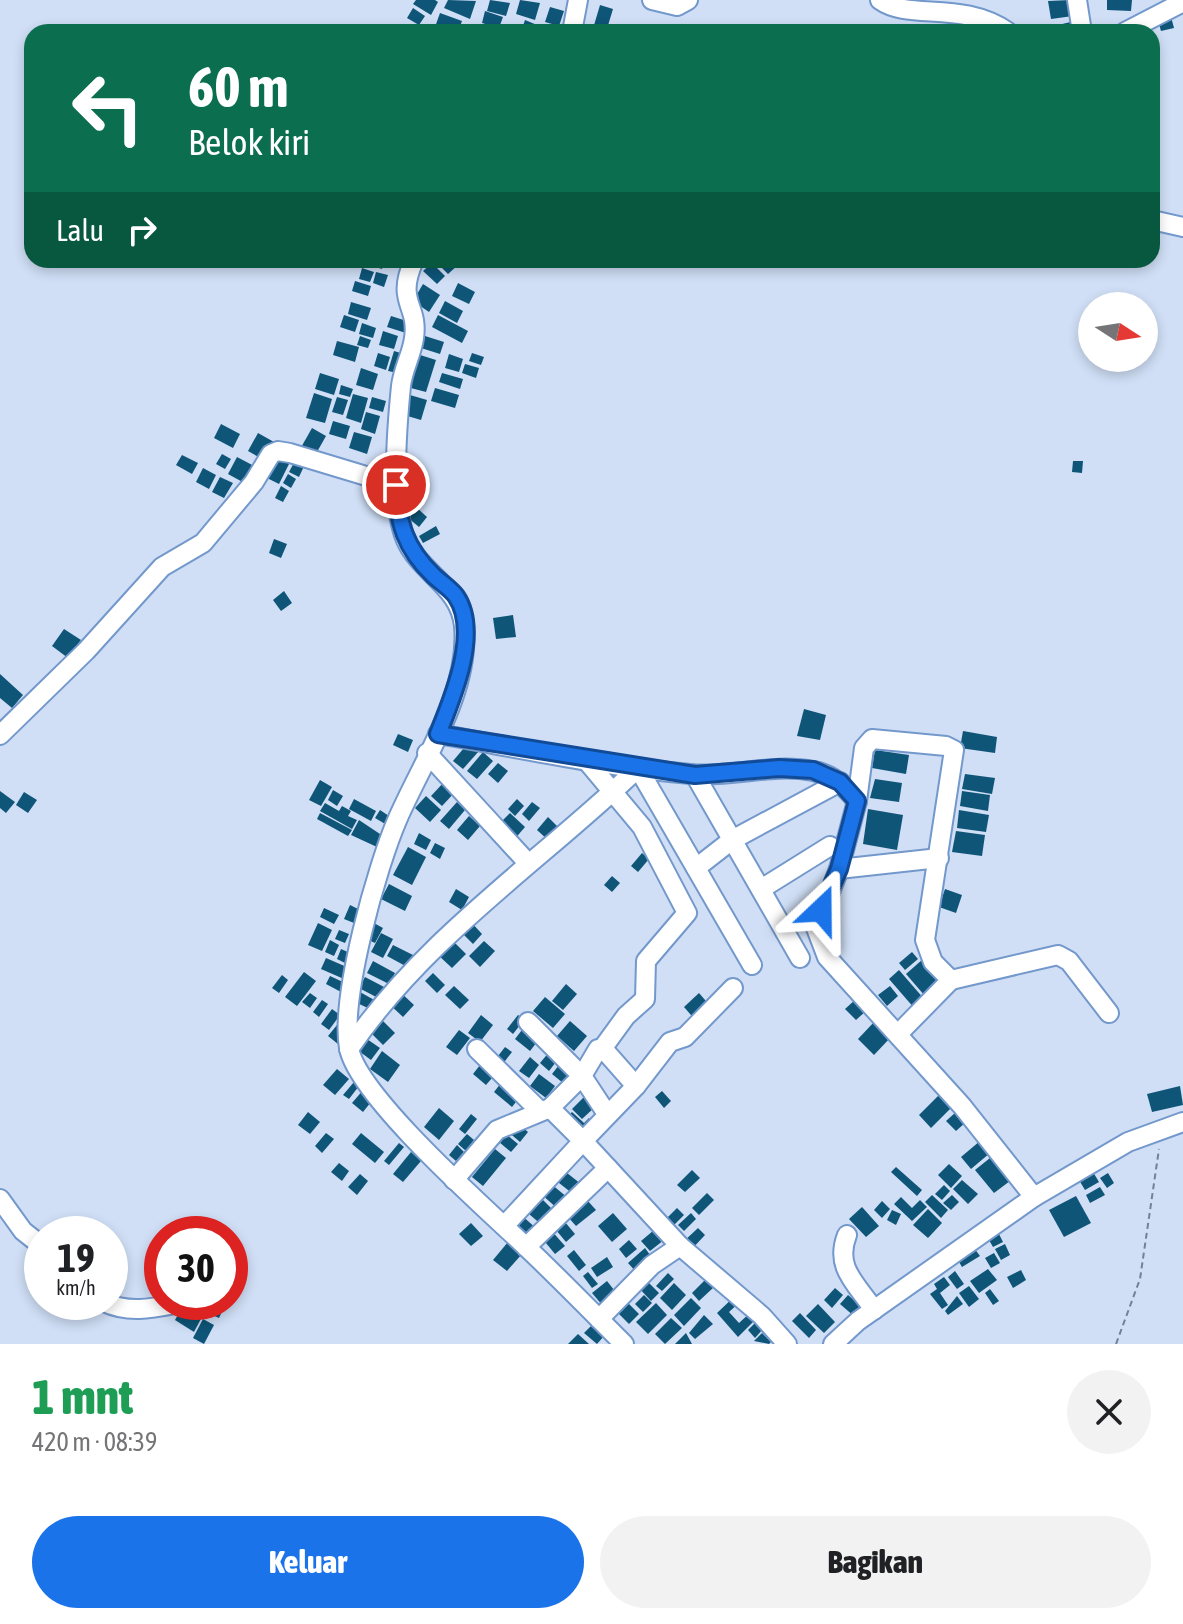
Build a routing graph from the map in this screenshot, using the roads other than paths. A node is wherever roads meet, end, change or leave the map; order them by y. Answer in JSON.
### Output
{"nodes":[{"id":1,"x":578,"y":0,"type":"edge"},
{"id":2,"x":652,"y":0,"type":"edge"},
{"id":3,"x":688,"y":0,"type":"edge"},
{"id":4,"x":880,"y":0,"type":"edge"},
{"id":5,"x":1077,"y":0,"type":"edge"},
{"id":6,"x":1145,"y":0,"type":"edge"},
{"id":7,"x":1183,"y":2,"type":"edge"},
{"id":8,"x":1145,"y":21,"type":"junction"},
{"id":9,"x":574,"y":24,"type":"edge"},
{"id":10,"x":996,"y":24,"type":"edge"},
{"id":11,"x":1081,"y":24,"type":"edge"},
{"id":12,"x":1140,"y":24,"type":"edge"},
{"id":13,"x":1160,"y":222,"type":"edge"},
{"id":14,"x":1183,"y":227,"type":"edge"},
{"id":15,"x":411,"y":268,"type":"edge"},
{"id":16,"x":396,"y":485,"type":"junction"},
{"id":17,"x":438,"y":734,"type":"junction"},
{"id":18,"x":0,"y":735,"type":"edge"},
{"id":19,"x":427,"y":753,"type":"junction"},
{"id":20,"x":586,"y":760,"type":"junction"},
{"id":21,"x":638,"y":768,"type":"junction"},
{"id":22,"x":695,"y":775,"type":"junction"},
{"id":23,"x":840,"y":782,"type":"junction"},
{"id":24,"x":612,"y":793,"type":"junction"},
{"id":25,"x":857,"y":801,"type":"junction"},
{"id":26,"x":732,"y":840,"type":"junction"},
{"id":27,"x":830,"y":846,"type":"dead end"},
{"id":28,"x":939,"y":858,"type":"junction"},
{"id":29,"x":528,"y":863,"type":"junction"},
{"id":30,"x":696,"y":868,"type":"junction"},
{"id":31,"x":839,"y":869,"type":"junction"},
{"id":32,"x":761,"y":889,"type":"junction"},
{"id":33,"x":800,"y":958,"type":"dead end"},
{"id":34,"x":752,"y":965,"type":"dead end"},
{"id":35,"x":951,"y":980,"type":"junction"},
{"id":36,"x":733,"y":988,"type":"dead end"},
{"id":37,"x":1109,"y":1013,"type":"dead end"},
{"id":38,"x":528,"y":1022,"type":"dead end"},
{"id":39,"x":898,"y":1034,"type":"junction"},
{"id":40,"x":349,"y":1049,"type":"junction"},
{"id":41,"x":477,"y":1049,"type":"dead end"},
{"id":42,"x":602,"y":1049,"type":"junction"},
{"id":43,"x":582,"y":1076,"type":"junction"},
{"id":44,"x":636,"y":1086,"type":"junction"},
{"id":45,"x":545,"y":1109,"type":"junction"},
{"id":46,"x":607,"y":1114,"type":"junction"},
{"id":47,"x":1183,"y":1122,"type":"edge"},
{"id":48,"x":583,"y":1141,"type":"junction"},
{"id":49,"x":608,"y":1168,"type":"junction"},
{"id":50,"x":454,"y":1180,"type":"junction"},
{"id":51,"x":1034,"y":1197,"type":"junction"},
{"id":52,"x":0,"y":1199,"type":"edge"},
{"id":53,"x":504,"y":1226,"type":"junction"},
{"id":54,"x":24,"y":1232,"type":"edge"},
{"id":55,"x":847,"y":1235,"type":"dead end"},
{"id":56,"x":680,"y":1246,"type":"junction"},
{"id":57,"x":526,"y":1247,"type":"junction"},
{"id":58,"x":874,"y":1310,"type":"junction"},
{"id":59,"x":599,"y":1319,"type":"junction"},
{"id":60,"x":624,"y":1344,"type":"edge"},
{"id":61,"x":787,"y":1344,"type":"edge"},
{"id":62,"x":833,"y":1344,"type":"edge"}],
"edges":[{"from":1,"to":9,"type":"street"},
{"from":2,"to":3,"type":"street"},
{"from":4,"to":10,"type":"street"},
{"from":5,"to":11,"type":"street"},
{"from":6,"to":8,"type":"street"},
{"from":7,"to":8,"type":"street"},
{"from":8,"to":12,"type":"street"},
{"from":13,"to":14,"type":"street"},
{"from":15,"to":16,"type":"street"},
{"from":16,"to":17,"type":"street"},
{"from":16,"to":18,"type":"street"},
{"from":17,"to":19,"type":"street"},
{"from":17,"to":20,"type":"street"},
{"from":19,"to":29,"type":"street"},
{"from":19,"to":40,"type":"street"},
{"from":20,"to":21,"type":"street"},
{"from":20,"to":24,"type":"street"},
{"from":21,"to":22,"type":"street"},
{"from":21,"to":24,"type":"street"},
{"from":21,"to":30,"type":"street"},
{"from":22,"to":23,"type":"street"},
{"from":22,"to":26,"type":"street"},
{"from":23,"to":25,"type":"street"},
{"from":23,"to":26,"type":"street"},
{"from":24,"to":29,"type":"street"},
{"from":24,"to":42,"type":"street"},
{"from":25,"to":28,"type":"street"},
{"from":25,"to":31,"type":"street"},
{"from":26,"to":30,"type":"street"},
{"from":26,"to":32,"type":"street"},
{"from":27,"to":32,"type":"street"},
{"from":28,"to":31,"type":"street"},
{"from":28,"to":35,"type":"street"},
{"from":29,"to":40,"type":"street"},
{"from":30,"to":34,"type":"street"},
{"from":31,"to":39,"type":"street"},
{"from":32,"to":33,"type":"street"},
{"from":35,"to":37,"type":"street"},
{"from":35,"to":39,"type":"street"},
{"from":36,"to":44,"type":"street"},
{"from":38,"to":43,"type":"street"},
{"from":39,"to":51,"type":"street"},
{"from":40,"to":50,"type":"street"},
{"from":41,"to":45,"type":"street"},
{"from":42,"to":43,"type":"street"},
{"from":42,"to":44,"type":"street"},
{"from":43,"to":45,"type":"street"},
{"from":43,"to":46,"type":"street"},
{"from":44,"to":46,"type":"street"},
{"from":45,"to":48,"type":"street"},
{"from":45,"to":50,"type":"street"},
{"from":46,"to":48,"type":"street"},
{"from":47,"to":51,"type":"street"},
{"from":48,"to":49,"type":"street"},
{"from":48,"to":53,"type":"street"},
{"from":49,"to":56,"type":"street"},
{"from":49,"to":57,"type":"street"},
{"from":50,"to":53,"type":"street"},
{"from":51,"to":58,"type":"street"},
{"from":52,"to":54,"type":"street"},
{"from":53,"to":57,"type":"street"},
{"from":55,"to":58,"type":"street"},
{"from":56,"to":59,"type":"street"},
{"from":56,"to":61,"type":"street"},
{"from":57,"to":59,"type":"street"},
{"from":58,"to":62,"type":"street"},
{"from":59,"to":60,"type":"street"}]}
